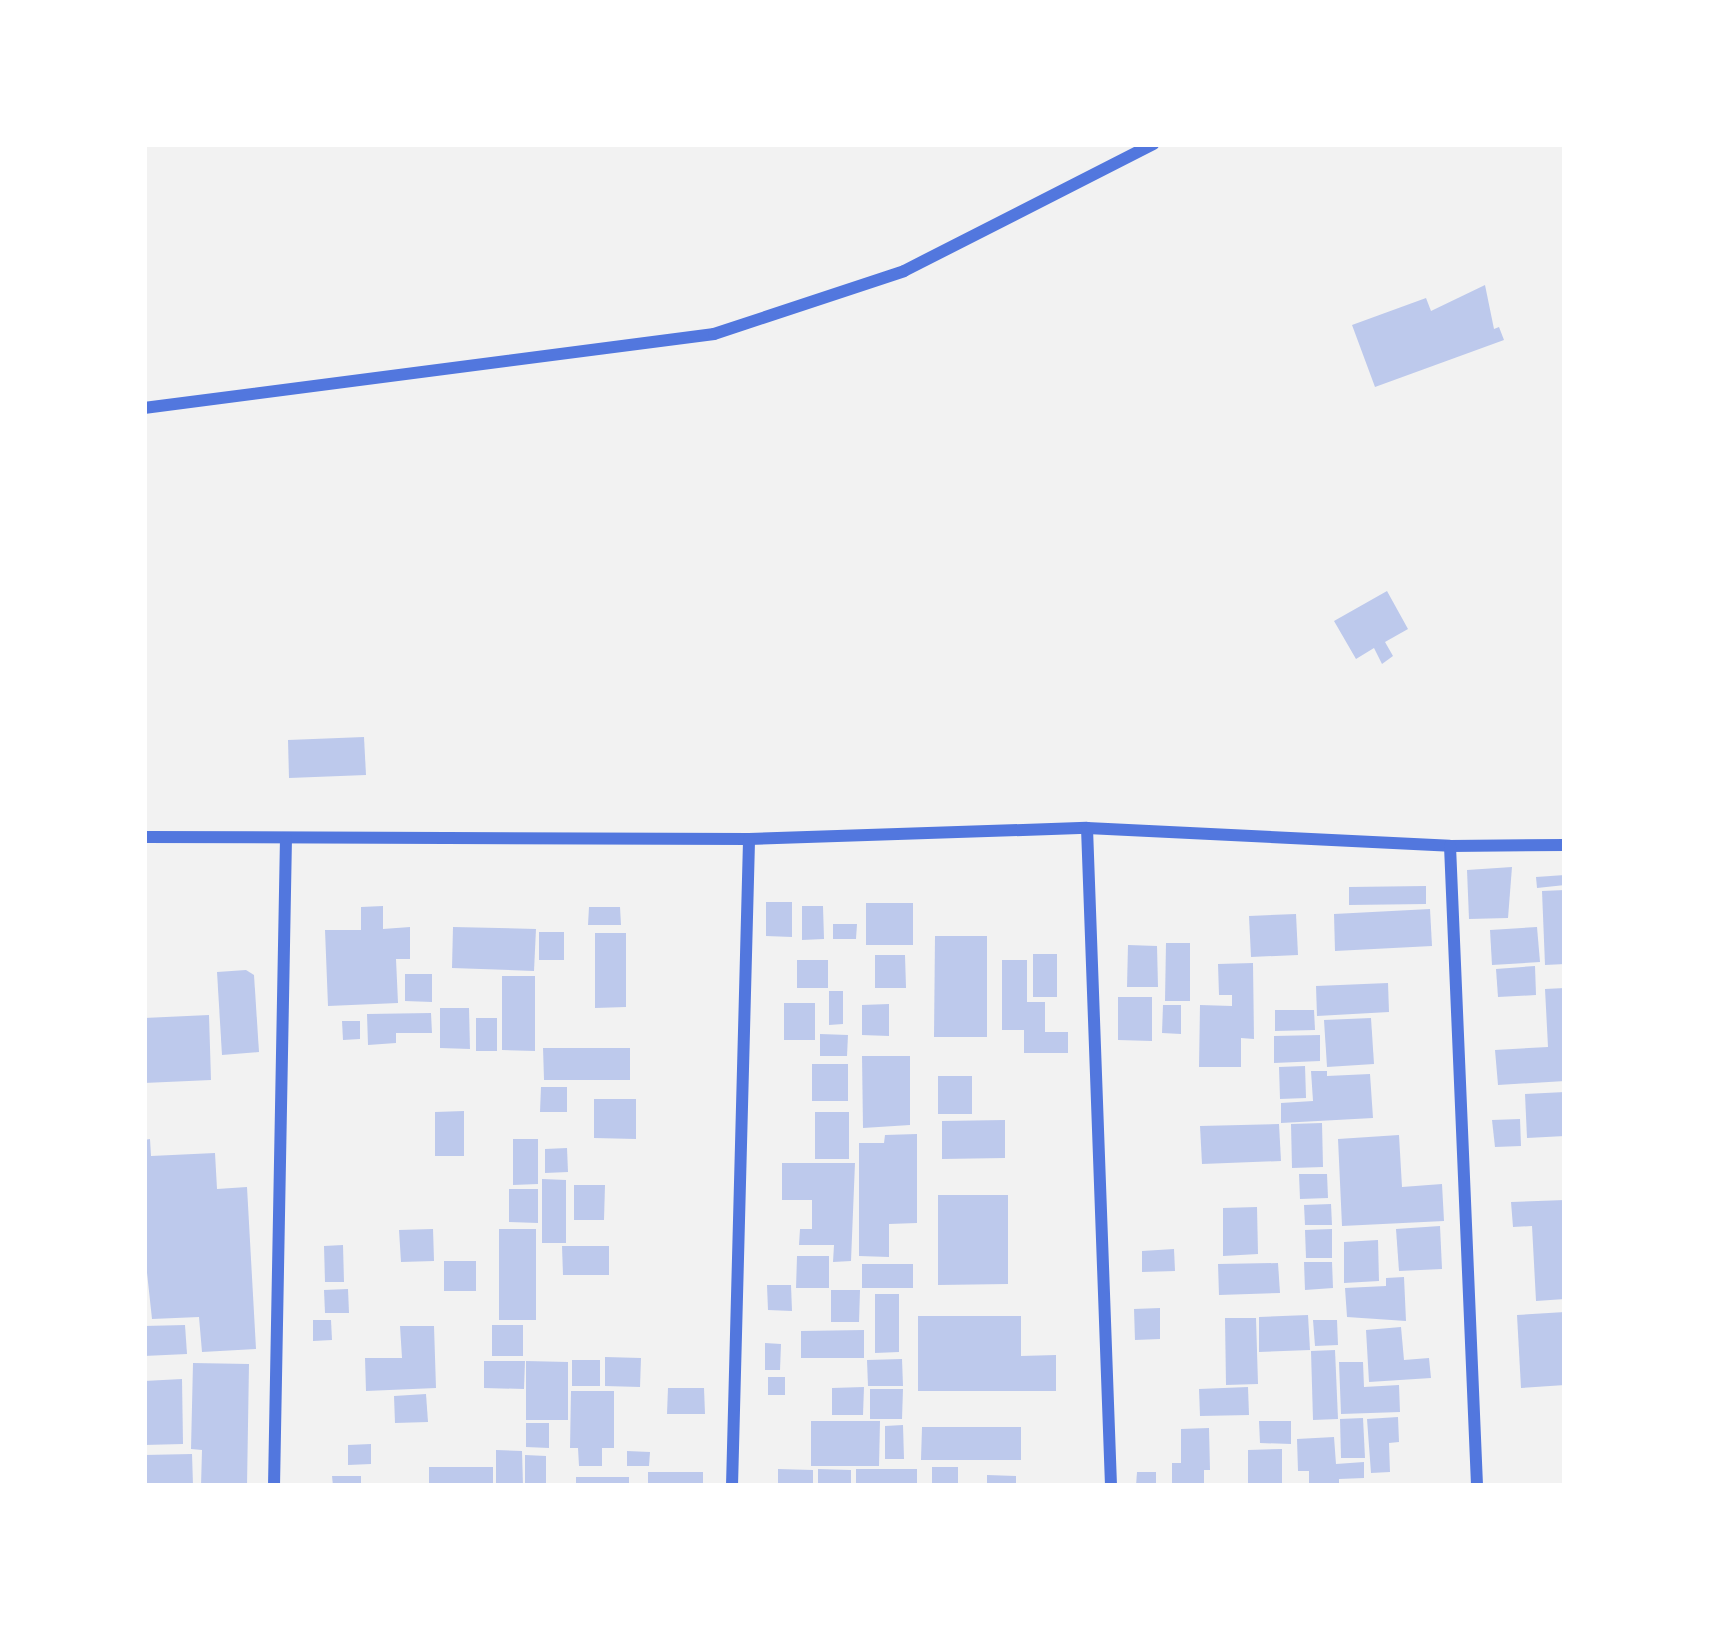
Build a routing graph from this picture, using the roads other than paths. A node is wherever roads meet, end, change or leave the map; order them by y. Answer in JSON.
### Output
{"nodes":[{"id":1,"x":1153,"y":144,"type":"edge"},
{"id":2,"x":144,"y":408,"type":"edge"},
{"id":3,"x":1087,"y":828,"type":"junction"},
{"id":4,"x":144,"y":837,"type":"edge"},
{"id":5,"x":286,"y":838,"type":"junction"},
{"id":6,"x":749,"y":839,"type":"junction"},
{"id":7,"x":1565,"y":845,"type":"edge"},
{"id":8,"x":1450,"y":846,"type":"junction"},
{"id":9,"x":274,"y":1486,"type":"edge"},
{"id":10,"x":732,"y":1486,"type":"edge"},
{"id":11,"x":1111,"y":1486,"type":"edge"},
{"id":12,"x":1477,"y":1486,"type":"edge"}],
"edges":[{"from":1,"to":2,"type":"street"},
{"from":3,"to":6,"type":"street"},
{"from":3,"to":8,"type":"street"},
{"from":3,"to":11,"type":"street"},
{"from":4,"to":5,"type":"street"},
{"from":5,"to":6,"type":"street"},
{"from":5,"to":9,"type":"street"},
{"from":6,"to":10,"type":"street"},
{"from":7,"to":8,"type":"street"},
{"from":8,"to":12,"type":"street"}]}
